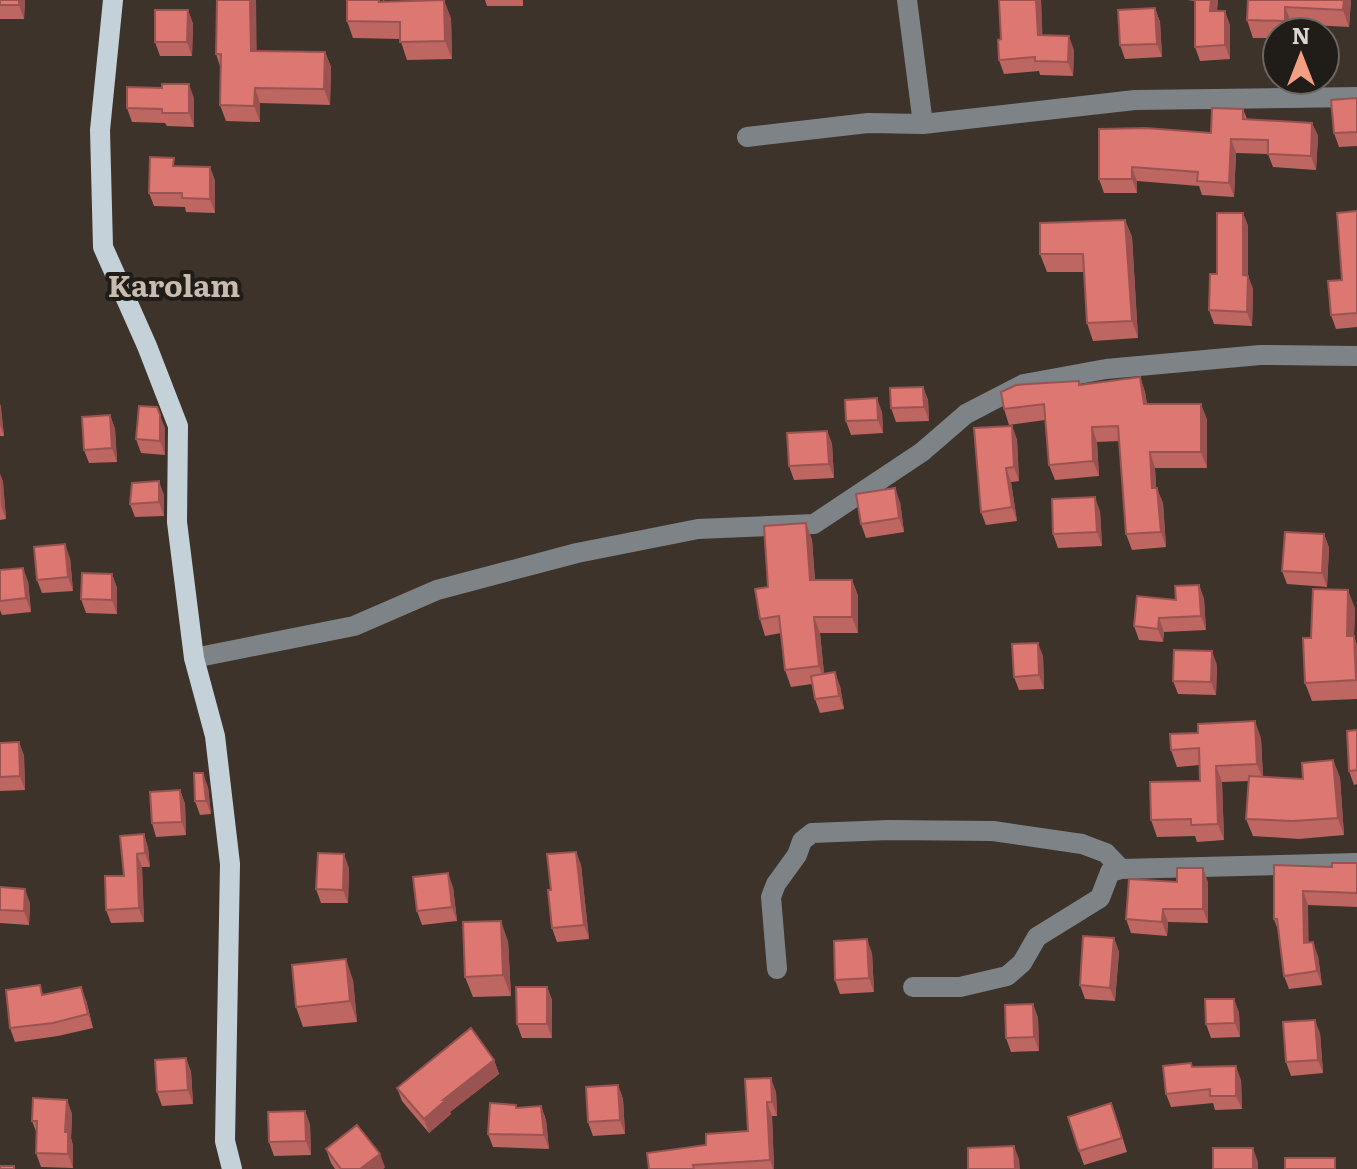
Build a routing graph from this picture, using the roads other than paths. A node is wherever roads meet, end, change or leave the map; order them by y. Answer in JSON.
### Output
{"nodes":[{"id":1,"x":113,"y":0,"type":"edge"},
{"id":2,"x":907,"y":0,"type":"edge"},
{"id":3,"x":1357,"y":97,"type":"edge"},
{"id":4,"x":923,"y":124,"type":"junction"},
{"id":5,"x":747,"y":137,"type":"dead end"},
{"id":6,"x":1357,"y":356,"type":"edge"},
{"id":7,"x":194,"y":658,"type":"junction"},
{"id":8,"x":1357,"y":863,"type":"edge"},
{"id":9,"x":1121,"y":869,"type":"junction"},
{"id":10,"x":777,"y":969,"type":"dead end"},
{"id":11,"x":913,"y":987,"type":"dead end"},
{"id":12,"x":232,"y":1169,"type":"edge"}],
"edges":[{"from":1,"to":7,"type":"main road"},
{"from":2,"to":4,"type":"street"},
{"from":3,"to":4,"type":"street"},
{"from":4,"to":5,"type":"street"},
{"from":6,"to":7,"type":"street"},
{"from":7,"to":12,"type":"main road"},
{"from":8,"to":9,"type":"street"},
{"from":9,"to":10,"type":"street"},
{"from":9,"to":11,"type":"street"}]}
